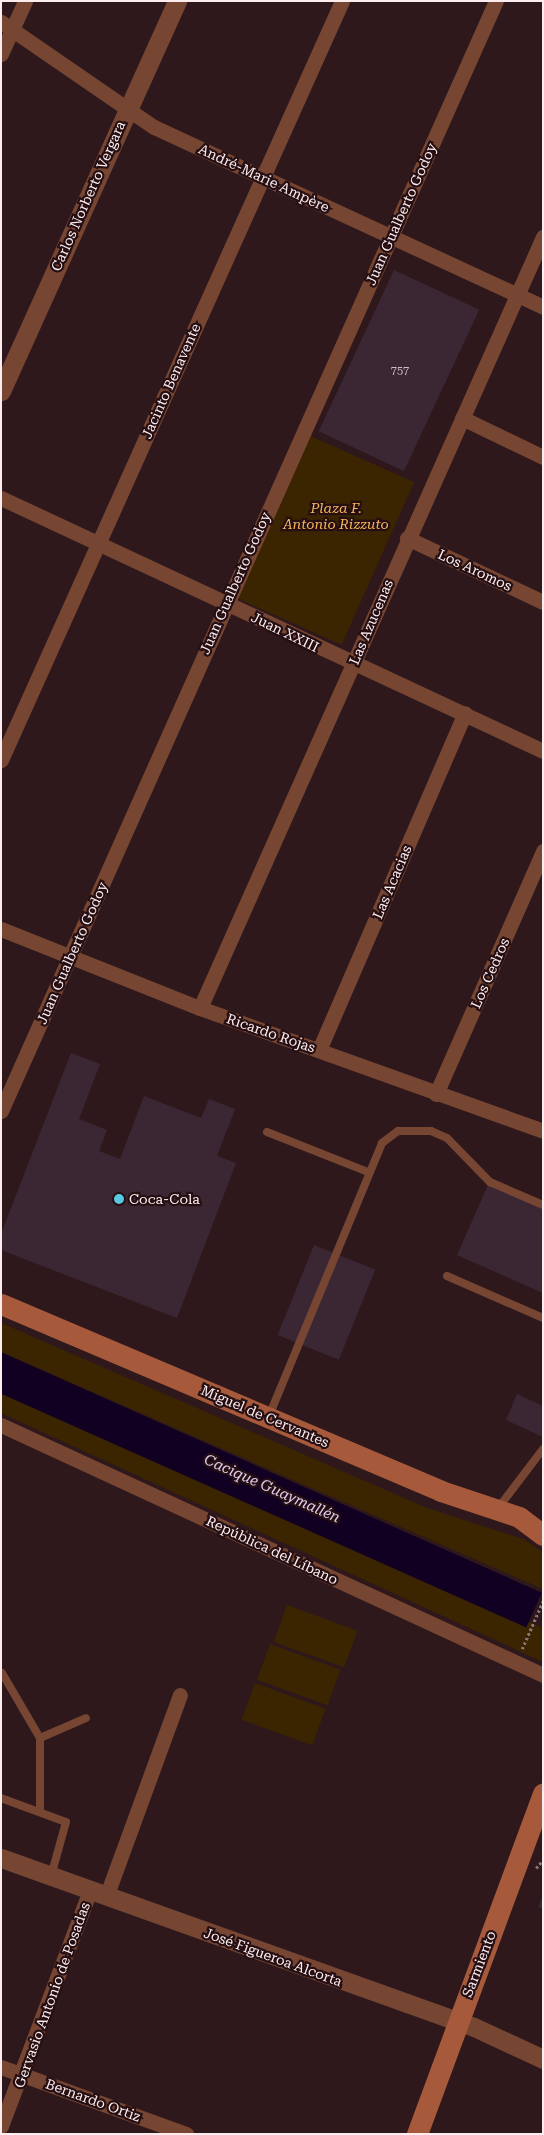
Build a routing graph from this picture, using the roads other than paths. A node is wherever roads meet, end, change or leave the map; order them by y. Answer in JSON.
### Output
{"nodes":[{"id":1,"x":25,"y":1,"type":"edge"},
{"id":2,"x":177,"y":1,"type":"edge"},
{"id":3,"x":342,"y":1,"type":"edge"},
{"id":4,"x":496,"y":1,"type":"edge"},
{"id":5,"x":6,"y":25,"type":"edge"},
{"id":6,"x":1,"y":54,"type":"edge"},
{"id":7,"x":128,"y":107,"type":"junction"},
{"id":8,"x":263,"y":177,"type":"junction"},
{"id":9,"x":391,"y":237,"type":"junction"},
{"id":10,"x":543,"y":237,"type":"edge"},
{"id":11,"x":517,"y":294,"type":"junction"},
{"id":12,"x":543,"y":307,"type":"edge"},
{"id":13,"x":1,"y":391,"type":"edge"},
{"id":14,"x":462,"y":418,"type":"junction"},
{"id":15,"x":543,"y":457,"type":"edge"},
{"id":16,"x":1,"y":498,"type":"edge"},
{"id":17,"x":408,"y":538,"type":"junction"},
{"id":18,"x":98,"y":543,"type":"junction"},
{"id":19,"x":543,"y":602,"type":"edge"},
{"id":20,"x":225,"y":604,"type":"junction"},
{"id":21,"x":353,"y":665,"type":"junction"},
{"id":22,"x":465,"y":713,"type":"junction"},
{"id":23,"x":543,"y":751,"type":"edge"},
{"id":24,"x":1,"y":760,"type":"edge"},
{"id":25,"x":543,"y":852,"type":"edge"},
{"id":26,"x":1,"y":929,"type":"edge"},
{"id":27,"x":70,"y":959,"type":"junction"},
{"id":28,"x":200,"y":1008,"type":"junction"},
{"id":29,"x":319,"y":1050,"type":"junction"},
{"id":30,"x":436,"y":1094,"type":"junction"},
{"id":31,"x":1,"y":1111,"type":"edge"},
{"id":32,"x":543,"y":1131,"type":"edge"},
{"id":33,"x":267,"y":1132,"type":"dead end"},
{"id":34,"x":368,"y":1172,"type":"junction"},
{"id":35,"x":543,"y":1205,"type":"edge"},
{"id":36,"x":448,"y":1276,"type":"dead end"},
{"id":37,"x":1,"y":1304,"type":"edge"},
{"id":38,"x":1,"y":1315,"type":"edge"},
{"id":39,"x":543,"y":1318,"type":"edge"},
{"id":40,"x":268,"y":1418,"type":"junction"},
{"id":41,"x":1,"y":1425,"type":"edge"},
{"id":42,"x":543,"y":1449,"type":"edge"},
{"id":43,"x":497,"y":1510,"type":"junction"},
{"id":44,"x":540,"y":1528,"type":"edge"},
{"id":45,"x":2,"y":1673,"type":"edge"},
{"id":46,"x":543,"y":1675,"type":"edge"},
{"id":47,"x":180,"y":1695,"type":"dead end"},
{"id":48,"x":86,"y":1718,"type":"dead end"},
{"id":49,"x":40,"y":1738,"type":"junction"},
{"id":50,"x":1,"y":1798,"type":"edge"},
{"id":51,"x":542,"y":1798,"type":"edge"},
{"id":52,"x":40,"y":1812,"type":"junction"},
{"id":53,"x":1,"y":1858,"type":"edge"},
{"id":54,"x":51,"y":1876,"type":"junction"},
{"id":55,"x":98,"y":1894,"type":"junction"},
{"id":56,"x":458,"y":2022,"type":"junction"},
{"id":57,"x":543,"y":2059,"type":"edge"},
{"id":58,"x":1,"y":2067,"type":"edge"},
{"id":59,"x":23,"y":2075,"type":"junction"},
{"id":60,"x":1,"y":2126,"type":"edge"},
{"id":61,"x":186,"y":2134,"type":"edge"},
{"id":62,"x":417,"y":2134,"type":"edge"}],
"edges":[{"from":1,"to":5,"type":"street"},
{"from":2,"to":7,"type":"street","name":"Carlos Norberto Vergara"},
{"from":3,"to":8,"type":"street","name":"Jacinto Benavente"},
{"from":4,"to":9,"type":"street","name":"Juan Gualberto Godoy"},
{"from":5,"to":6,"type":"street"},
{"from":5,"to":7,"type":"street","name":"André-Marie Ampère"},
{"from":7,"to":8,"type":"street","name":"André-Marie Ampère"},
{"from":7,"to":13,"type":"street","name":"Carlos Norberto Vergara"},
{"from":8,"to":9,"type":"street","name":"André-Marie Ampère"},
{"from":8,"to":18,"type":"street","name":"Jacinto Benavente"},
{"from":9,"to":11,"type":"street","name":"André-Marie Ampère"},
{"from":9,"to":20,"type":"street","name":"Juan Gualberto Godoy"},
{"from":10,"to":11,"type":"street","name":"Las Azucenas"},
{"from":11,"to":12,"type":"street","name":"André-Marie Ampère"},
{"from":11,"to":14,"type":"street","name":"Las Azucenas"},
{"from":14,"to":15,"type":"street"},
{"from":14,"to":17,"type":"street","name":"Las Azucenas"},
{"from":16,"to":18,"type":"street","name":"Juan XXIII"},
{"from":17,"to":19,"type":"street","name":"Los Aromos"},
{"from":17,"to":21,"type":"street","name":"Las Azucenas"},
{"from":18,"to":20,"type":"street","name":"Juan XXIII"},
{"from":18,"to":24,"type":"street","name":"Jacinto Benavente"},
{"from":20,"to":21,"type":"street","name":"Juan XXIII"},
{"from":20,"to":27,"type":"street","name":"Juan Gualberto Godoy"},
{"from":21,"to":22,"type":"street","name":"Juan XXIII"},
{"from":21,"to":28,"type":"street","name":"Las Azucenas"},
{"from":22,"to":23,"type":"street","name":"Juan XXIII"},
{"from":22,"to":29,"type":"street","name":"Las Acacias"},
{"from":25,"to":30,"type":"street","name":"Los Cedros"},
{"from":26,"to":27,"type":"street","name":"Ricardo Rojas"},
{"from":27,"to":28,"type":"street","name":"Ricardo Rojas"},
{"from":27,"to":31,"type":"street","name":"Juan Gualberto Godoy"},
{"from":28,"to":29,"type":"street","name":"Ricardo Rojas"},
{"from":29,"to":30,"type":"street","name":"Ricardo Rojas"},
{"from":30,"to":32,"type":"street","name":"Ricardo Rojas"},
{"from":33,"to":34,"type":"lane"},
{"from":34,"to":35,"type":"lane"},
{"from":34,"to":40,"type":"lane"},
{"from":36,"to":39,"type":"lane"},
{"from":37,"to":40,"type":"main road","name":"Miguel de Cervantes"},
{"from":38,"to":44,"type":"main road","name":"Miguel de Cervantes"},
{"from":40,"to":43,"type":"main road","name":"Miguel de Cervantes"},
{"from":41,"to":46,"type":"street","name":"República del Líbano"},
{"from":42,"to":43,"type":"lane"},
{"from":43,"to":44,"type":"main road","name":"Miguel de Cervantes"},
{"from":45,"to":49,"type":"lane"},
{"from":47,"to":55,"type":"street","name":"Gervasio Antonio de Posadas"},
{"from":48,"to":49,"type":"lane"},
{"from":49,"to":52,"type":"lane"},
{"from":50,"to":52,"type":"lane"},
{"from":51,"to":56,"type":"main road","name":"Sarmiento"},
{"from":52,"to":54,"type":"lane"},
{"from":53,"to":54,"type":"street","name":"José Figueroa Alcorta"},
{"from":54,"to":55,"type":"street","name":"José Figueroa Alcorta"},
{"from":55,"to":56,"type":"street","name":"José Figueroa Alcorta"},
{"from":55,"to":59,"type":"street","name":"Gervasio Antonio de Posadas"},
{"from":56,"to":57,"type":"street","name":"José Figueroa Alcorta"},
{"from":56,"to":62,"type":"main road","name":"Sarmiento"},
{"from":58,"to":59,"type":"street","name":"Bernardo Ortiz"},
{"from":59,"to":60,"type":"street","name":"Gervasio Antonio de Posadas"},
{"from":59,"to":61,"type":"street","name":"Bernardo Ortiz"}]}
